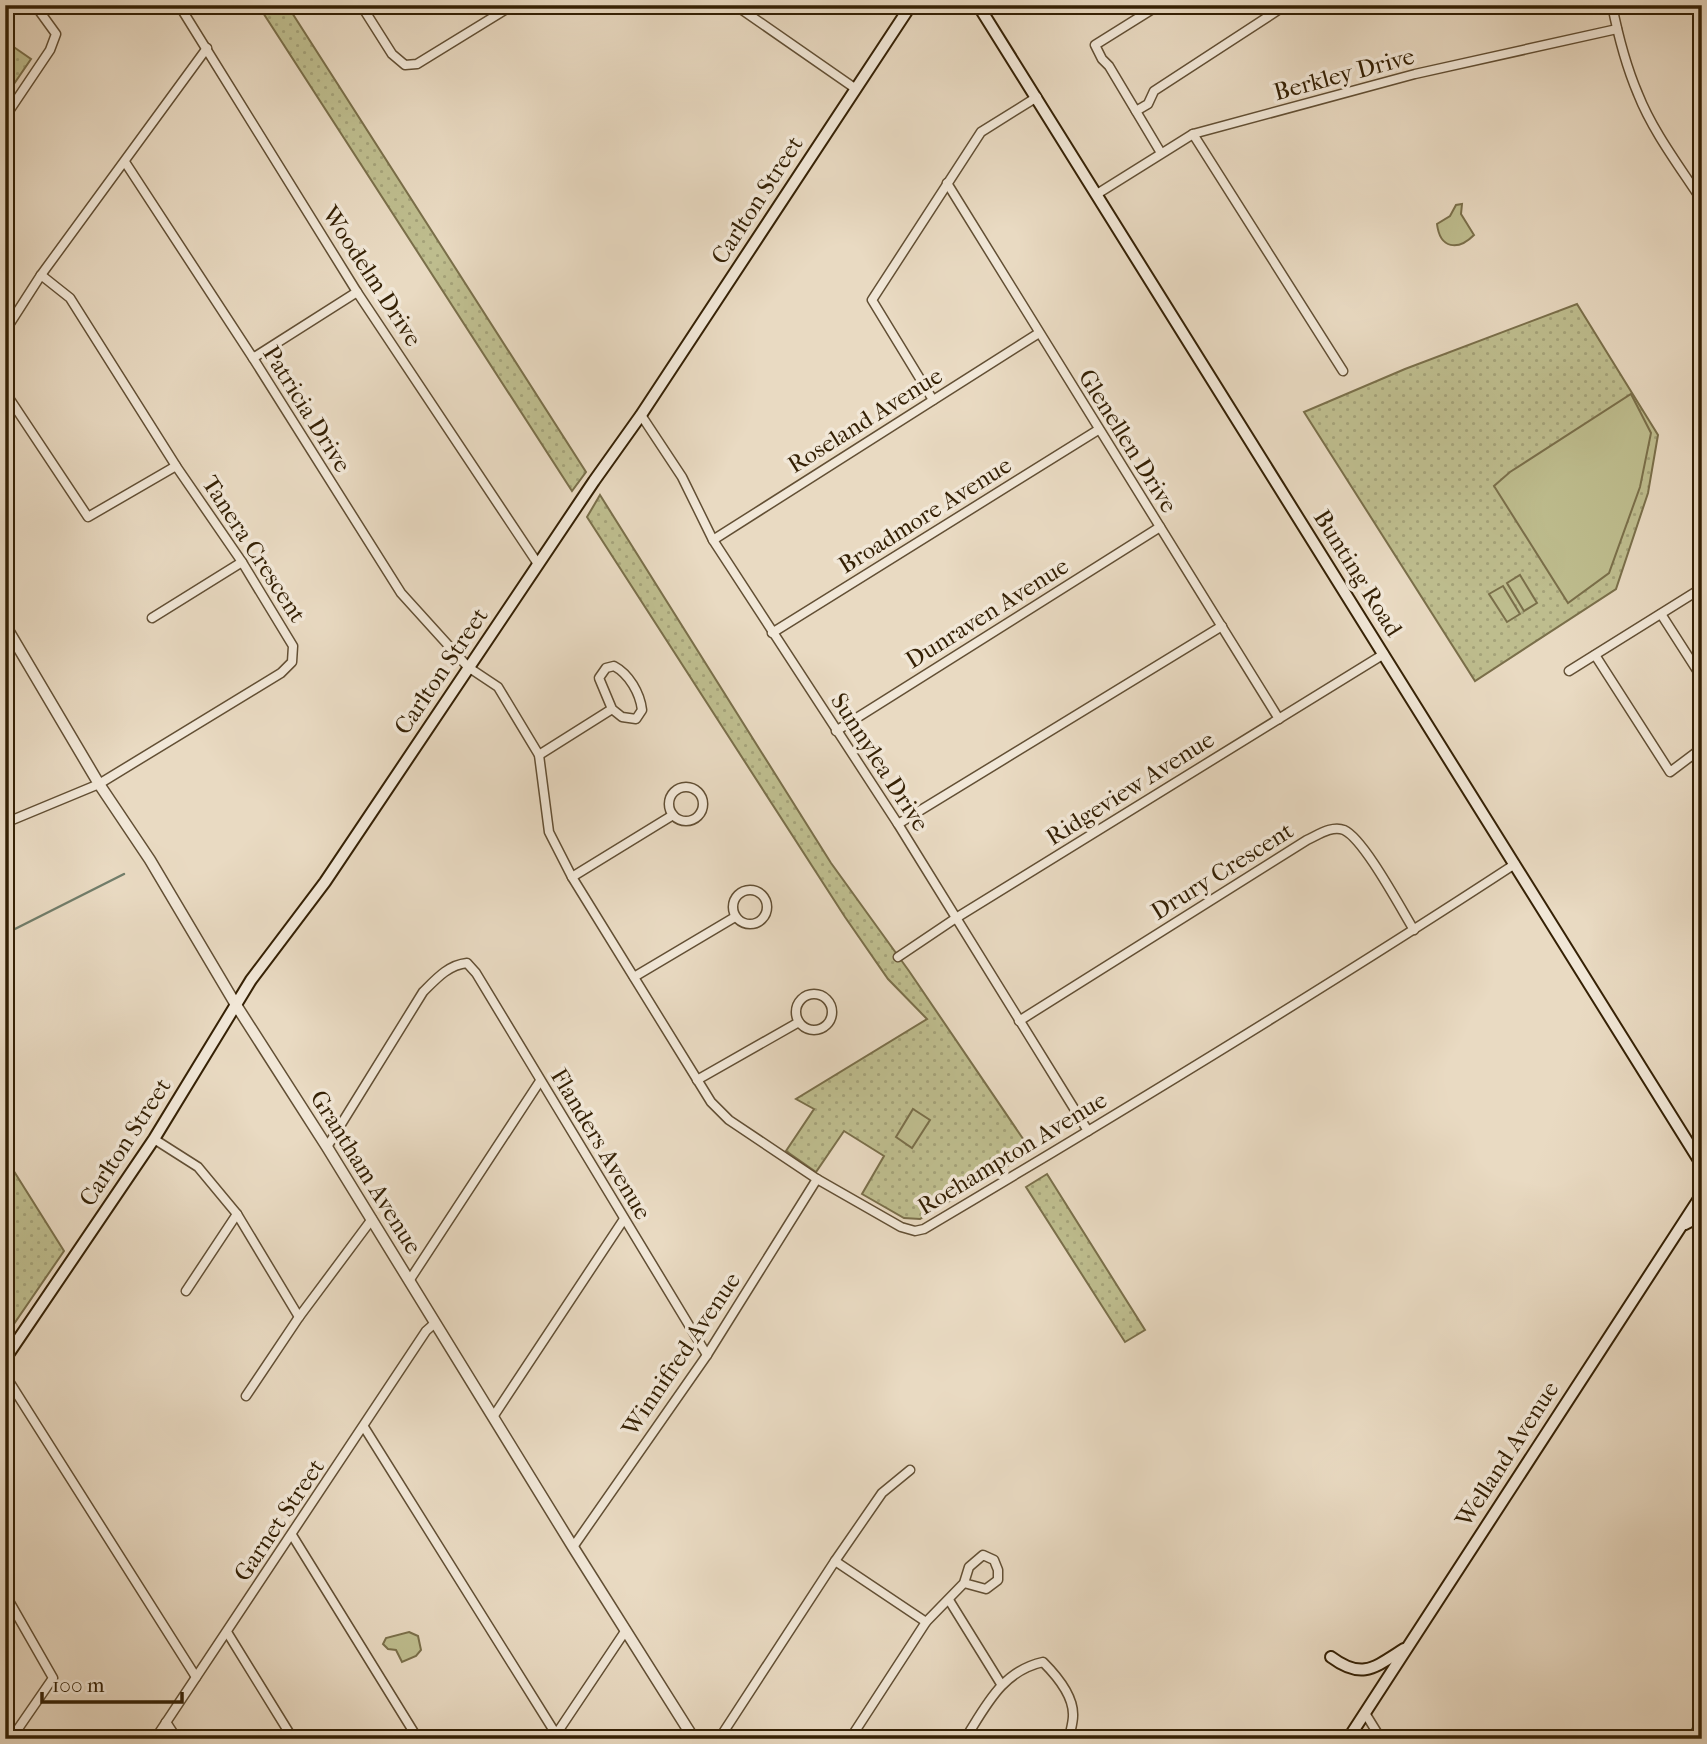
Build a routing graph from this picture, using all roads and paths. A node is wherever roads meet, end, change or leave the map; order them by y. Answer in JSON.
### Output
{"nodes":[{"id":1,"x":35,"y":5,"type":"edge"},
{"id":2,"x":179,"y":5,"type":"edge"},
{"id":3,"x":361,"y":5,"type":"edge"},
{"id":4,"x":513,"y":5,"type":"edge"},
{"id":5,"x":911,"y":5,"type":"edge"},
{"id":6,"x":978,"y":5,"type":"edge"},
{"id":7,"x":1159,"y":5,"type":"edge"},
{"id":8,"x":1286,"y":5,"type":"edge"},
{"id":9,"x":1612,"y":5,"type":"edge"},
{"id":10,"x":740,"y":6,"type":"edge"},
{"id":11,"x":1617,"y":29,"type":"junction"},
{"id":12,"x":207,"y":48,"type":"junction"},
{"id":13,"x":856,"y":89,"type":"junction"},
{"id":14,"x":1037,"y":97,"type":"junction"},
{"id":15,"x":1136,"y":111,"type":"junction"},
{"id":16,"x":5,"y":117,"type":"edge"},
{"id":17,"x":1193,"y":134,"type":"junction"},
{"id":18,"x":1161,"y":153,"type":"junction"},
{"id":19,"x":125,"y":162,"type":"junction"},
{"id":20,"x":947,"y":183,"type":"junction"},
{"id":21,"x":1097,"y":194,"type":"junction"},
{"id":22,"x":1702,"y":201,"type":"edge"},
{"id":23,"x":41,"y":275,"type":"junction"},
{"id":24,"x":357,"y":292,"type":"junction"},
{"id":25,"x":6,"y":328,"type":"edge"},
{"id":26,"x":1039,"y":334,"type":"junction"},
{"id":27,"x":253,"y":358,"type":"junction"},
{"id":28,"x":1343,"y":371,"type":"dead end"},
{"id":29,"x":5,"y":392,"type":"edge"},
{"id":30,"x":933,"y":400,"type":"junction"},
{"id":31,"x":641,"y":415,"type":"junction"},
{"id":32,"x":1098,"y":430,"type":"junction"},
{"id":33,"x":177,"y":466,"type":"junction"},
{"id":34,"x":1160,"y":527,"type":"junction"},
{"id":35,"x":713,"y":540,"type":"junction"},
{"id":36,"x":242,"y":562,"type":"junction"},
{"id":37,"x":538,"y":564,"type":"junction"},
{"id":38,"x":1702,"y":588,"type":"edge"},
{"id":39,"x":1661,"y":614,"type":"junction"},
{"id":40,"x":152,"y":618,"type":"dead end"},
{"id":41,"x":6,"y":626,"type":"edge"},
{"id":42,"x":1222,"y":626,"type":"junction"},
{"id":43,"x":772,"y":633,"type":"junction"},
{"id":44,"x":1384,"y":654,"type":"junction"},
{"id":45,"x":1595,"y":655,"type":"junction"},
{"id":46,"x":468,"y":667,"type":"junction"},
{"id":47,"x":1569,"y":671,"type":"dead end"},
{"id":48,"x":1702,"y":678,"type":"edge"},
{"id":49,"x":612,"y":709,"type":"junction"},
{"id":50,"x":1279,"y":719,"type":"junction"},
{"id":51,"x":836,"y":730,"type":"junction"},
{"id":52,"x":1702,"y":748,"type":"edge"},
{"id":53,"x":539,"y":755,"type":"junction"},
{"id":54,"x":99,"y":784,"type":"junction"},
{"id":55,"x":673,"y":815,"type":"junction"},
{"id":56,"x":5,"y":823,"type":"edge"},
{"id":57,"x":898,"y":824,"type":"junction"},
{"id":58,"x":1514,"y":864,"type":"junction"},
{"id":59,"x":572,"y":877,"type":"junction"},
{"id":60,"x":735,"y":917,"type":"junction"},
{"id":61,"x":956,"y":918,"type":"junction"},
{"id":62,"x":1414,"y":930,"type":"junction"},
{"id":63,"x":898,"y":957,"type":"dead end"},
{"id":64,"x":634,"y":977,"type":"junction"},
{"id":65,"x":236,"y":1005,"type":"junction"},
{"id":66,"x":1019,"y":1021,"type":"junction"},
{"id":67,"x":799,"y":1022,"type":"junction"},
{"id":68,"x":697,"y":1080,"type":"junction"},
{"id":69,"x":540,"y":1081,"type":"junction"},
{"id":70,"x":1088,"y":1131,"type":"junction"},
{"id":71,"x":1682,"y":1132,"type":"junction"},
{"id":72,"x":154,"y":1139,"type":"junction"},
{"id":73,"x":1702,"y":1145,"type":"edge"},
{"id":74,"x":327,"y":1147,"type":"junction"},
{"id":75,"x":1702,"y":1165,"type":"edge"},
{"id":76,"x":817,"y":1180,"type":"junction"},
{"id":77,"x":1702,"y":1194,"type":"edge"},
{"id":78,"x":237,"y":1214,"type":"junction"},
{"id":79,"x":1702,"y":1215,"type":"edge"},
{"id":80,"x":372,"y":1219,"type":"junction"},
{"id":81,"x":624,"y":1219,"type":"junction"},
{"id":82,"x":1680,"y":1227,"type":"junction"},
{"id":83,"x":409,"y":1281,"type":"junction"},
{"id":84,"x":187,"y":1291,"type":"dead end"},
{"id":85,"x":299,"y":1317,"type":"junction"},
{"id":86,"x":435,"y":1323,"type":"junction"},
{"id":87,"x":707,"y":1355,"type":"junction"},
{"id":88,"x":5,"y":1359,"type":"edge"},
{"id":89,"x":5,"y":1375,"type":"edge"},
{"id":90,"x":246,"y":1396,"type":"dead end"},
{"id":91,"x":493,"y":1416,"type":"junction"},
{"id":92,"x":364,"y":1427,"type":"junction"},
{"id":93,"x":910,"y":1470,"type":"dead end"},
{"id":94,"x":292,"y":1535,"type":"junction"},
{"id":95,"x":573,"y":1547,"type":"junction"},
{"id":96,"x":835,"y":1561,"type":"junction"},
{"id":97,"x":964,"y":1583,"type":"junction"},
{"id":98,"x":5,"y":1594,"type":"edge"},
{"id":99,"x":948,"y":1600,"type":"junction"},
{"id":100,"x":926,"y":1622,"type":"junction"},
{"id":101,"x":626,"y":1630,"type":"junction"},
{"id":102,"x":227,"y":1632,"type":"junction"},
{"id":103,"x":1406,"y":1648,"type":"junction"},
{"id":104,"x":1331,"y":1657,"type":"dead end"},
{"id":105,"x":196,"y":1677,"type":"junction"},
{"id":106,"x":1001,"y":1684,"type":"junction"},
{"id":107,"x":1365,"y":1713,"type":"junction"},
{"id":108,"x":166,"y":1722,"type":"junction"},
{"id":109,"x":556,"y":1737,"type":"edge"},
{"id":110,"x":11,"y":1739,"type":"edge"},
{"id":111,"x":155,"y":1739,"type":"edge"},
{"id":112,"x":177,"y":1739,"type":"edge"},
{"id":113,"x":293,"y":1739,"type":"edge"},
{"id":114,"x":418,"y":1739,"type":"edge"},
{"id":115,"x":694,"y":1739,"type":"edge"},
{"id":116,"x":719,"y":1739,"type":"edge"},
{"id":117,"x":850,"y":1739,"type":"edge"},
{"id":118,"x":965,"y":1739,"type":"edge"},
{"id":119,"x":1069,"y":1739,"type":"edge"},
{"id":120,"x":1348,"y":1739,"type":"edge"},
{"id":121,"x":1381,"y":1739,"type":"edge"}],
"edges":[{"from":1,"to":16,"type":"street"},
{"from":2,"to":12,"type":"street","name":"Woodelm Drive"},
{"from":3,"to":4,"type":"street"},
{"from":5,"to":13,"type":"main road","name":"Carlton Street"},
{"from":6,"to":14,"type":"main road","name":"Bunting Road"},
{"from":7,"to":15,"type":"street"},
{"from":8,"to":15,"type":"street"},
{"from":9,"to":11,"type":"street"},
{"from":10,"to":13,"type":"street"},
{"from":11,"to":17,"type":"street","name":"Berkley Drive"},
{"from":11,"to":22,"type":"street"},
{"from":12,"to":19,"type":"street"},
{"from":12,"to":24,"type":"street","name":"Woodelm Drive"},
{"from":13,"to":31,"type":"main road","name":"Carlton Street"},
{"from":14,"to":20,"type":"street"},
{"from":14,"to":21,"type":"main road","name":"Bunting Road"},
{"from":15,"to":18,"type":"street"},
{"from":17,"to":18,"type":"street","name":"Berkley Drive"},
{"from":17,"to":28,"type":"street"},
{"from":18,"to":21,"type":"street","name":"Berkley Drive"},
{"from":19,"to":23,"type":"street"},
{"from":19,"to":27,"type":"street","name":"Patricia Drive"},
{"from":20,"to":26,"type":"street","name":"Glenellen Drive"},
{"from":20,"to":30,"type":"street"},
{"from":21,"to":44,"type":"main road","name":"Bunting Road"},
{"from":23,"to":25,"type":"street"},
{"from":23,"to":33,"type":"street","name":"Tanera Crescent"},
{"from":24,"to":27,"type":"street"},
{"from":24,"to":37,"type":"street","name":"Woodelm Drive"},
{"from":26,"to":30,"type":"street","name":"Roseland Avenue"},
{"from":26,"to":32,"type":"street","name":"Glenellen Drive"},
{"from":27,"to":46,"type":"street","name":"Patricia Drive"},
{"from":29,"to":33,"type":"street"},
{"from":30,"to":35,"type":"street","name":"Roseland Avenue"},
{"from":31,"to":35,"type":"street","name":"Sunnylea Drive"},
{"from":31,"to":37,"type":"main road","name":"Carlton Street"},
{"from":32,"to":34,"type":"street","name":"Glenellen Drive"},
{"from":32,"to":43,"type":"street","name":"Broadmore Avenue"},
{"from":33,"to":36,"type":"street","name":"Tanera Crescent"},
{"from":34,"to":42,"type":"street","name":"Glenellen Drive"},
{"from":34,"to":51,"type":"street","name":"Dunraven Avenue"},
{"from":35,"to":43,"type":"street","name":"Sunnylea Drive"},
{"from":36,"to":40,"type":"street"},
{"from":36,"to":54,"type":"street","name":"Tanera Crescent"},
{"from":37,"to":46,"type":"main road","name":"Carlton Street"},
{"from":38,"to":39,"type":"street"},
{"from":39,"to":45,"type":"street"},
{"from":39,"to":48,"type":"street"},
{"from":41,"to":54,"type":"street","name":"Grantham Avenue"},
{"from":42,"to":50,"type":"street","name":"Glenellen Drive"},
{"from":42,"to":57,"type":"street"},
{"from":43,"to":51,"type":"street","name":"Sunnylea Drive"},
{"from":44,"to":50,"type":"street","name":"Ridgeview Avenue"},
{"from":44,"to":58,"type":"main road","name":"Bunting Road"},
{"from":45,"to":47,"type":"street"},
{"from":45,"to":52,"type":"street"},
{"from":46,"to":53,"type":"street","name":"Roehampton Avenue"},
{"from":46,"to":65,"type":"main road","name":"Carlton Street"},
{"from":49,"to":49,"type":"street"},
{"from":49,"to":53,"type":"street"},
{"from":50,"to":61,"type":"street","name":"Ridgeview Avenue"},
{"from":51,"to":57,"type":"street","name":"Sunnylea Drive"},
{"from":53,"to":59,"type":"street","name":"Roehampton Avenue"},
{"from":54,"to":56,"type":"street"},
{"from":54,"to":65,"type":"street","name":"Grantham Avenue"},
{"from":55,"to":55,"type":"street"},
{"from":55,"to":59,"type":"street"},
{"from":57,"to":61,"type":"street","name":"Sunnylea Drive"},
{"from":58,"to":62,"type":"street","name":"Roehampton Avenue"},
{"from":58,"to":71,"type":"main road","name":"Bunting Road"},
{"from":59,"to":64,"type":"street","name":"Roehampton Avenue"},
{"from":60,"to":60,"type":"street"},
{"from":60,"to":64,"type":"street"},
{"from":61,"to":63,"type":"street","name":"Ridgeview Avenue"},
{"from":61,"to":66,"type":"street","name":"Sunnylea Drive"},
{"from":62,"to":66,"type":"street","name":"Drury Crescent"},
{"from":62,"to":70,"type":"street","name":"Roehampton Avenue"},
{"from":64,"to":68,"type":"street","name":"Roehampton Avenue"},
{"from":65,"to":72,"type":"main road","name":"Carlton Street"},
{"from":65,"to":74,"type":"street","name":"Grantham Avenue"},
{"from":66,"to":70,"type":"street","name":"Sunnylea Drive"},
{"from":67,"to":67,"type":"street"},
{"from":67,"to":68,"type":"street"},
{"from":68,"to":76,"type":"street","name":"Roehampton Avenue"},
{"from":69,"to":74,"type":"street","name":"Flanders Avenue"},
{"from":69,"to":81,"type":"street","name":"Flanders Avenue"},
{"from":69,"to":83,"type":"street"},
{"from":70,"to":76,"type":"street","name":"Roehampton Avenue"},
{"from":71,"to":73,"type":"main road"},
{"from":71,"to":75,"type":"main road","name":"Bunting Road"},
{"from":72,"to":78,"type":"street"},
{"from":72,"to":88,"type":"main road","name":"Carlton Street"},
{"from":74,"to":80,"type":"street","name":"Grantham Avenue"},
{"from":76,"to":87,"type":"street","name":"Winnifred Avenue"},
{"from":77,"to":82,"type":"main road","name":"Welland Avenue"},
{"from":78,"to":84,"type":"street"},
{"from":78,"to":85,"type":"street"},
{"from":79,"to":82,"type":"main road"},
{"from":80,"to":83,"type":"street","name":"Grantham Avenue"},
{"from":80,"to":85,"type":"street"},
{"from":81,"to":87,"type":"street","name":"Flanders Avenue"},
{"from":81,"to":91,"type":"street"},
{"from":82,"to":103,"type":"main road","name":"Welland Avenue"},
{"from":83,"to":86,"type":"street","name":"Grantham Avenue"},
{"from":85,"to":90,"type":"street"},
{"from":86,"to":91,"type":"street","name":"Grantham Avenue"},
{"from":86,"to":92,"type":"street","name":"Garnet Street"},
{"from":87,"to":95,"type":"street","name":"Winnifred Avenue"},
{"from":89,"to":105,"type":"street"},
{"from":91,"to":95,"type":"street","name":"Grantham Avenue"},
{"from":92,"to":94,"type":"street","name":"Garnet Street"},
{"from":92,"to":109,"type":"street"},
{"from":93,"to":96,"type":"street"},
{"from":94,"to":102,"type":"street","name":"Garnet Street"},
{"from":94,"to":114,"type":"street"},
{"from":95,"to":101,"type":"street","name":"Grantham Avenue"},
{"from":96,"to":100,"type":"street"},
{"from":96,"to":116,"type":"street"},
{"from":97,"to":97,"type":"street"},
{"from":97,"to":99,"type":"street"},
{"from":98,"to":110,"type":"street"},
{"from":99,"to":100,"type":"street"},
{"from":99,"to":106,"type":"street"},
{"from":100,"to":117,"type":"street"},
{"from":101,"to":109,"type":"street"},
{"from":101,"to":115,"type":"street","name":"Grantham Avenue"},
{"from":102,"to":105,"type":"street","name":"Garnet Street"},
{"from":102,"to":113,"type":"street"},
{"from":103,"to":104,"type":"main road"},
{"from":103,"to":107,"type":"main road","name":"Welland Avenue"},
{"from":105,"to":108,"type":"street","name":"Garnet Street"},
{"from":106,"to":118,"type":"street"},
{"from":106,"to":119,"type":"street"},
{"from":107,"to":120,"type":"main road","name":"Welland Avenue"},
{"from":107,"to":121,"type":"street"},
{"from":108,"to":111,"type":"street","name":"Garnet Street"},
{"from":108,"to":112,"type":"street"}]}
